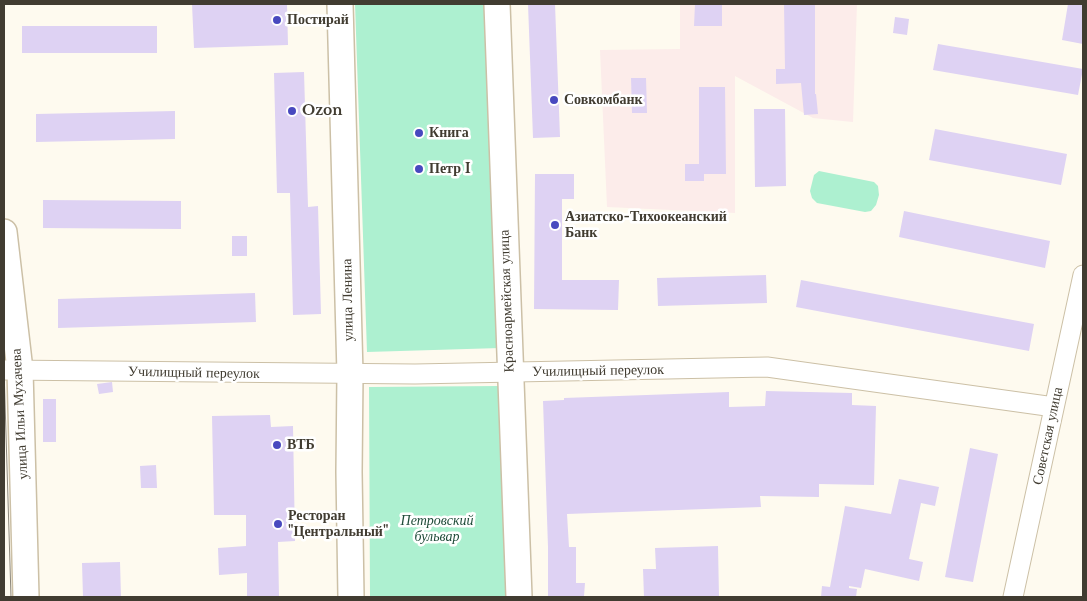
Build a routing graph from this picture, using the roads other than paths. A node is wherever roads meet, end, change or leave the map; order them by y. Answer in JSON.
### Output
{"nodes":[{"id":1,"x":340,"y":4,"type":"edge"},
{"id":2,"x":496,"y":4,"type":"edge"},
{"id":3,"x":4,"y":232,"type":"edge"},
{"id":4,"x":1083,"y":275,"type":"edge"},
{"id":5,"x":12,"y":370,"type":"edge"},
{"id":6,"x":510,"y":372,"type":"junction"},
{"id":7,"x":350,"y":374,"type":"junction"},
{"id":8,"x":1054,"y":407,"type":"junction"},
{"id":9,"x":26,"y":597,"type":"edge"},
{"id":10,"x":351,"y":597,"type":"edge"},
{"id":11,"x":519,"y":597,"type":"edge"},
{"id":12,"x":1013,"y":597,"type":"edge"}],
"edges":[{"from":1,"to":7,"type":"main road","name":"улица Ленина"},
{"from":2,"to":6,"type":"main road","name":"Красноармейская улица"},
{"from":3,"to":5,"type":"main road","name":"улица Ильи Мухачева"},
{"from":4,"to":8,"type":"street","name":"Советская улица"},
{"from":5,"to":7,"type":"street","name":"Училищный переулок"},
{"from":5,"to":9,"type":"main road","name":"улица Ильи Мухачева"},
{"from":6,"to":7,"type":"street","name":"Училищный переулок"},
{"from":6,"to":8,"type":"street","name":"Училищный переулок"},
{"from":6,"to":11,"type":"main road","name":"Красноармейская улица"},
{"from":7,"to":10,"type":"main road","name":"улица Ленина"},
{"from":8,"to":12,"type":"street","name":"Советская улица"}]}
